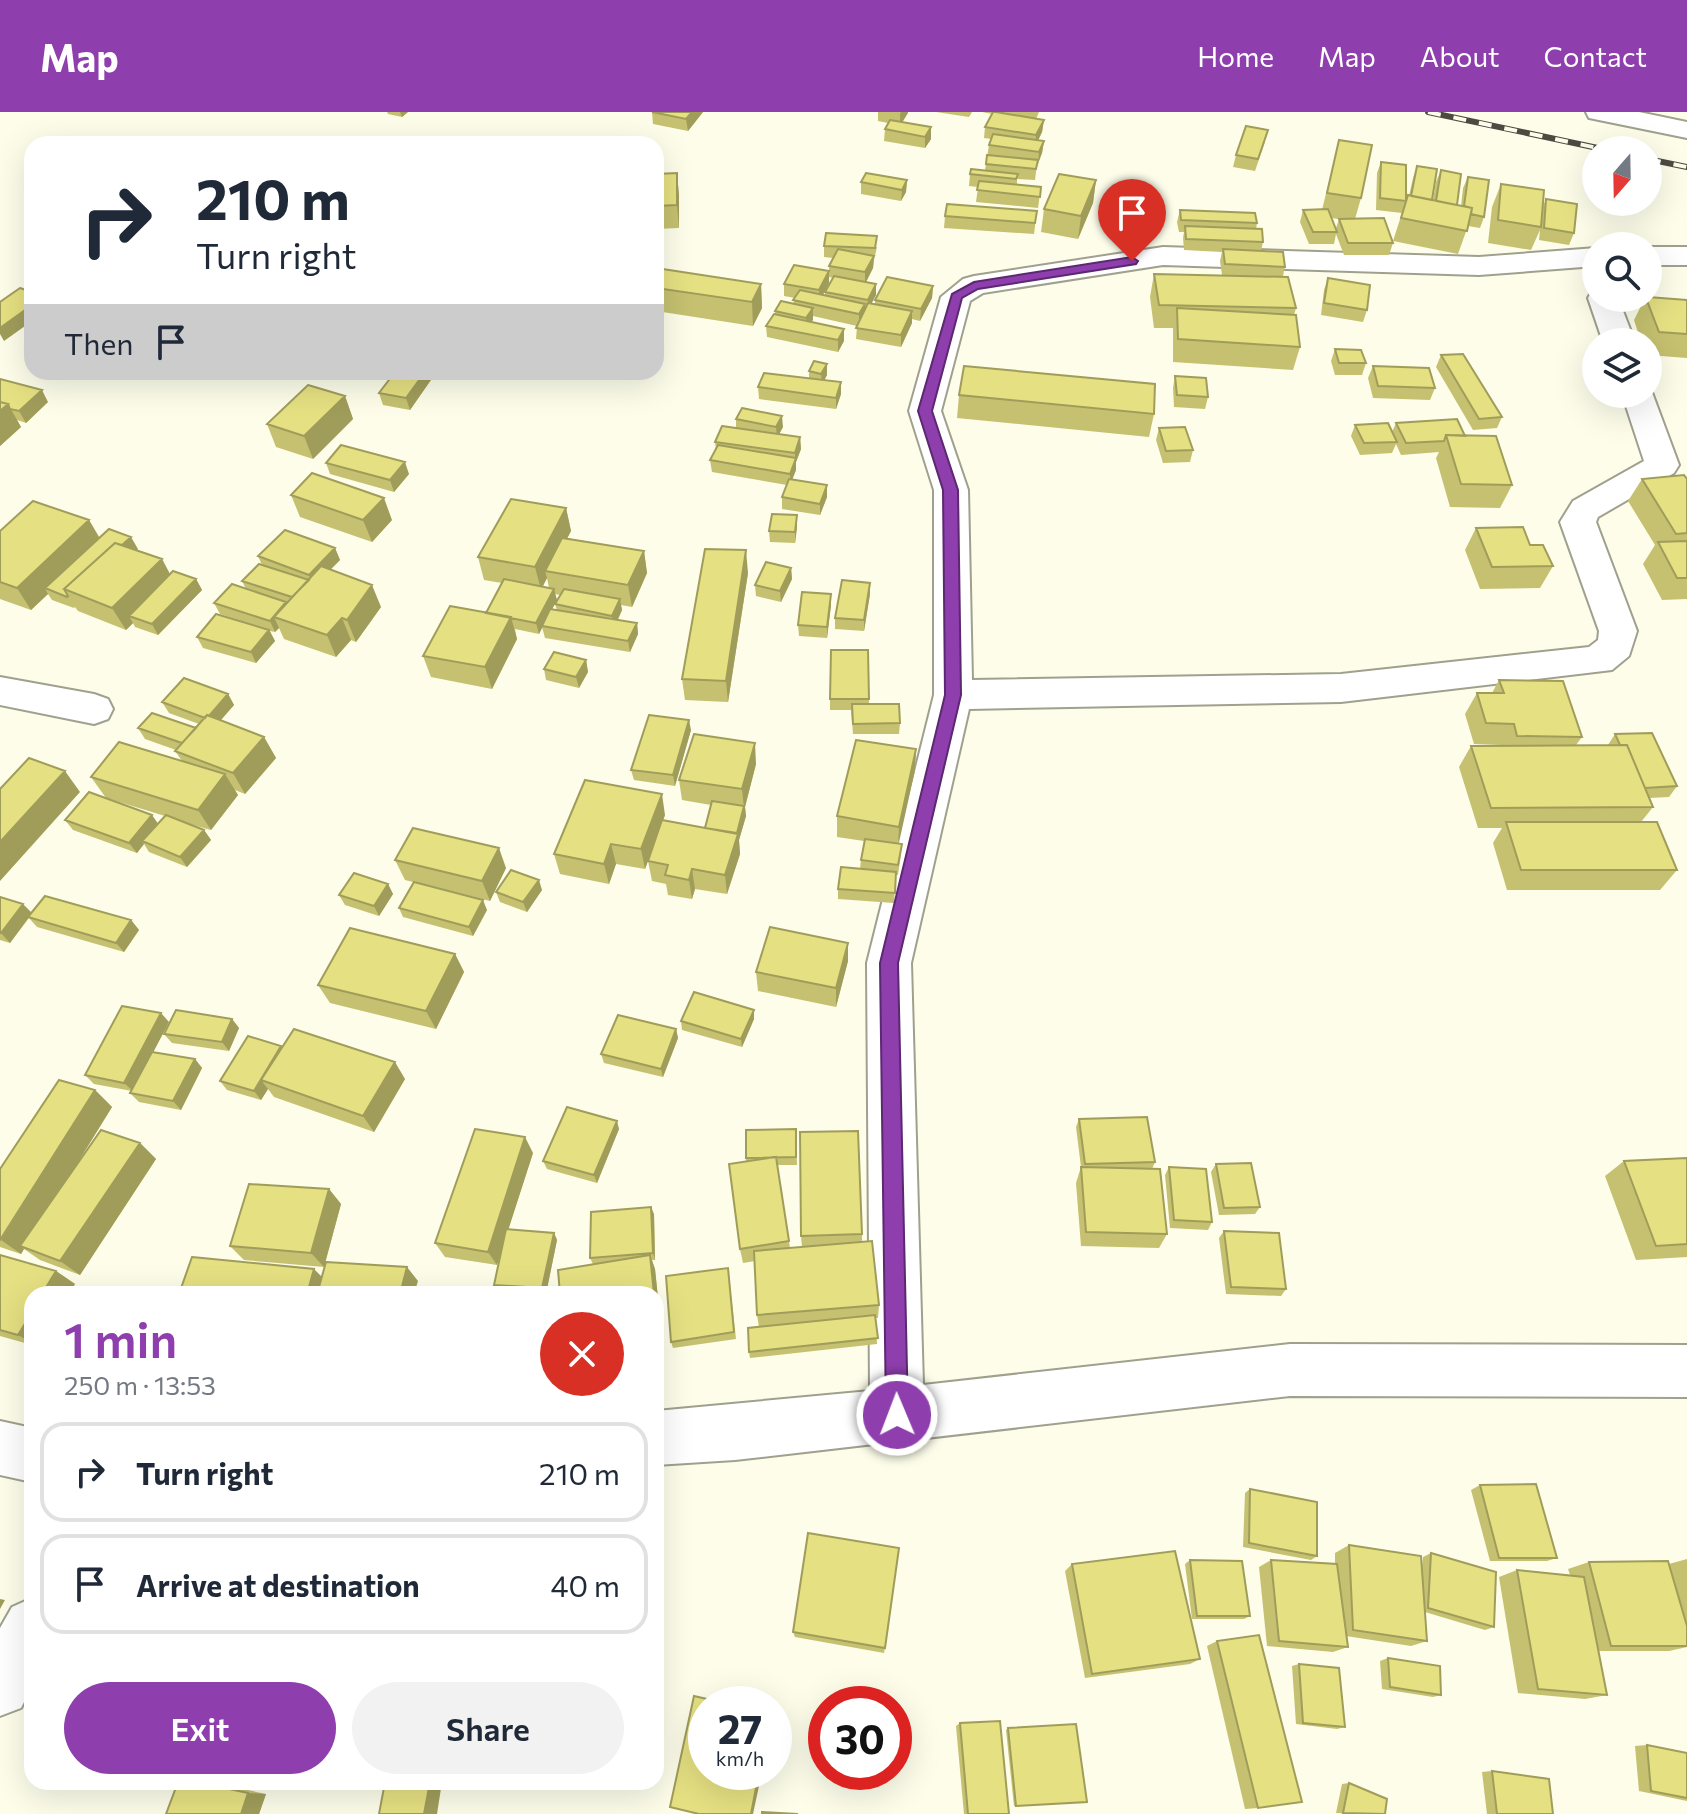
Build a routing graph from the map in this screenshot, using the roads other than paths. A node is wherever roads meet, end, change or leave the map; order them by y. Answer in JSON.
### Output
{"nodes":[{"id":1,"x":1599,"y":112,"type":"edge"},
{"id":2,"x":1687,"y":130,"type":"edge"},
{"id":3,"x":1662,"y":256,"type":"edge"},
{"id":4,"x":1687,"y":256,"type":"edge"},
{"id":5,"x":1582,"y":264,"type":"edge"},
{"id":6,"x":1643,"y":408,"type":"edge"},
{"id":7,"x":0,"y":691,"type":"edge"},
{"id":8,"x":953,"y":695,"type":"junction"},
{"id":9,"x":94,"y":709,"type":"dead end"},
{"id":10,"x":1687,"y":1371,"type":"edge"},
{"id":11,"x":897,"y":1415,"type":"junction"},
{"id":12,"x":664,"y":1437,"type":"edge"},
{"id":13,"x":0,"y":1448,"type":"edge"},
{"id":14,"x":24,"y":1453,"type":"edge"},
{"id":15,"x":24,"y":1642,"type":"edge"},
{"id":16,"x":0,"y":1687,"type":"edge"}],
"edges":[{"from":1,"to":2,"type":"street"},
{"from":3,"to":4,"type":"street"},
{"from":5,"to":8,"type":"street"},
{"from":6,"to":8,"type":"street"},
{"from":7,"to":9,"type":"street"},
{"from":8,"to":11,"type":"street"},
{"from":10,"to":11,"type":"street"},
{"from":11,"to":12,"type":"street"},
{"from":13,"to":14,"type":"street"},
{"from":15,"to":16,"type":"street"}]}
